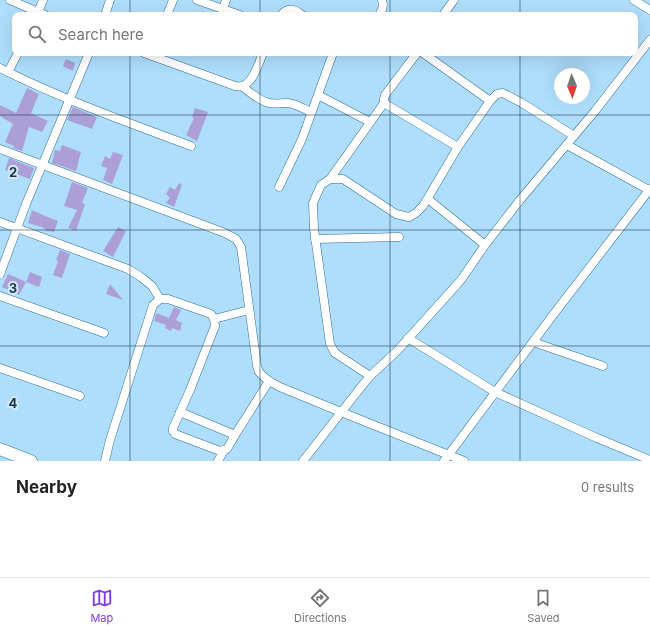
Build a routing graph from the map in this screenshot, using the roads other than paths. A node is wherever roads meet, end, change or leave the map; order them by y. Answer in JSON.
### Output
{"nodes":[{"id":1,"x":10,"y":0,"type":"edge"},
{"id":2,"x":43,"y":0,"type":"edge"},
{"id":3,"x":110,"y":0,"type":"edge"},
{"id":4,"x":173,"y":0,"type":"edge"},
{"id":5,"x":196,"y":0,"type":"edge"},
{"id":6,"x":226,"y":0,"type":"edge"},
{"id":7,"x":382,"y":0,"type":"edge"},
{"id":8,"x":454,"y":0,"type":"edge"},
{"id":9,"x":634,"y":0,"type":"edge"},
{"id":10,"x":223,"y":9,"type":"junction"},
{"id":11,"x":650,"y":10,"type":"edge"},
{"id":12,"x":36,"y":12,"type":"edge"},
{"id":13,"x":40,"y":12,"type":"edge"},
{"id":14,"x":106,"y":12,"type":"edge"},
{"id":15,"x":168,"y":12,"type":"edge"},
{"id":16,"x":232,"y":12,"type":"edge"},
{"id":17,"x":284,"y":12,"type":"edge"},
{"id":18,"x":298,"y":12,"type":"edge"},
{"id":19,"x":381,"y":12,"type":"edge"},
{"id":20,"x":445,"y":12,"type":"edge"},
{"id":21,"x":650,"y":40,"type":"edge"},
{"id":22,"x":638,"y":55,"type":"edge"},
{"id":23,"x":16,"y":56,"type":"edge"},
{"id":24,"x":89,"y":56,"type":"edge"},
{"id":25,"x":157,"y":56,"type":"edge"},
{"id":26,"x":262,"y":56,"type":"edge"},
{"id":27,"x":331,"y":56,"type":"edge"},
{"id":28,"x":415,"y":56,"type":"edge"},
{"id":29,"x":427,"y":56,"type":"edge"},
{"id":30,"x":638,"y":56,"type":"edge"},
{"id":31,"x":0,"y":68,"type":"edge"},
{"id":32,"x":8,"y":72,"type":"junction"},
{"id":33,"x":242,"y":86,"type":"junction"},
{"id":34,"x":318,"y":95,"type":"junction"},
{"id":35,"x":69,"y":100,"type":"junction"},
{"id":36,"x":490,"y":101,"type":"junction"},
{"id":37,"x":384,"y":103,"type":"junction"},
{"id":38,"x":311,"y":112,"type":"junction"},
{"id":39,"x":370,"y":122,"type":"junction"},
{"id":40,"x":574,"y":136,"type":"junction"},
{"id":41,"x":567,"y":145,"type":"junction"},
{"id":42,"x":191,"y":146,"type":"dead end"},
{"id":43,"x":458,"y":147,"type":"junction"},
{"id":44,"x":0,"y":149,"type":"edge"},
{"id":45,"x":42,"y":165,"type":"junction"},
{"id":46,"x":330,"y":179,"type":"junction"},
{"id":47,"x":279,"y":187,"type":"dead end"},
{"id":48,"x":649,"y":190,"type":"edge"},
{"id":49,"x":428,"y":199,"type":"junction"},
{"id":50,"x":0,"y":222,"type":"edge"},
{"id":51,"x":17,"y":228,"type":"junction"},
{"id":52,"x":399,"y":237,"type":"dead end"},
{"id":53,"x":315,"y":239,"type":"junction"},
{"id":54,"x":485,"y":245,"type":"junction"},
{"id":55,"x":0,"y":274,"type":"edge"},
{"id":56,"x":0,"y":296,"type":"edge"},
{"id":57,"x":160,"y":299,"type":"junction"},
{"id":58,"x":249,"y":310,"type":"junction"},
{"id":59,"x":214,"y":319,"type":"junction"},
{"id":60,"x":104,"y":333,"type":"dead end"},
{"id":61,"x":408,"y":338,"type":"junction"},
{"id":62,"x":533,"y":342,"type":"junction"},
{"id":63,"x":603,"y":366,"type":"dead end"},
{"id":64,"x":0,"y":368,"type":"edge"},
{"id":65,"x":370,"y":376,"type":"junction"},
{"id":66,"x":269,"y":381,"type":"junction"},
{"id":67,"x":495,"y":392,"type":"junction"},
{"id":68,"x":80,"y":396,"type":"dead end"},
{"id":69,"x":180,"y":412,"type":"junction"},
{"id":70,"x":341,"y":412,"type":"junction"},
{"id":71,"x":234,"y":435,"type":"junction"},
{"id":72,"x":0,"y":449,"type":"edge"},
{"id":73,"x":224,"y":450,"type":"junction"},
{"id":74,"x":446,"y":458,"type":"edge"},
{"id":75,"x":650,"y":460,"type":"edge"},
{"id":76,"x":31,"y":461,"type":"edge"},
{"id":77,"x":105,"y":461,"type":"edge"},
{"id":78,"x":218,"y":461,"type":"edge"},
{"id":79,"x":303,"y":461,"type":"edge"},
{"id":80,"x":464,"y":461,"type":"edge"}],
"edges":[{"from":1,"to":12,"type":"street"},
{"from":2,"to":13,"type":"street"},
{"from":3,"to":14,"type":"street"},
{"from":4,"to":15,"type":"street"},
{"from":5,"to":10,"type":"street"},
{"from":6,"to":10,"type":"street"},
{"from":7,"to":19,"type":"street"},
{"from":8,"to":20,"type":"street"},
{"from":9,"to":11,"type":"street"},
{"from":10,"to":16,"type":"street"},
{"from":17,"to":18,"type":"street"},
{"from":21,"to":22,"type":"street"},
{"from":23,"to":32,"type":"street"},
{"from":24,"to":35,"type":"street"},
{"from":25,"to":33,"type":"street"},
{"from":26,"to":33,"type":"street"},
{"from":27,"to":34,"type":"street"},
{"from":28,"to":37,"type":"street"},
{"from":29,"to":36,"type":"street"},
{"from":30,"to":40,"type":"street"},
{"from":31,"to":32,"type":"street"},
{"from":32,"to":35,"type":"street"},
{"from":33,"to":38,"type":"street"},
{"from":34,"to":38,"type":"street"},
{"from":34,"to":39,"type":"street"},
{"from":35,"to":42,"type":"street"},
{"from":35,"to":45,"type":"street"},
{"from":36,"to":40,"type":"street"},
{"from":36,"to":43,"type":"street"},
{"from":37,"to":39,"type":"street"},
{"from":37,"to":43,"type":"street"},
{"from":38,"to":47,"type":"street"},
{"from":39,"to":46,"type":"street"},
{"from":40,"to":41,"type":"street"},
{"from":41,"to":48,"type":"street"},
{"from":41,"to":54,"type":"street"},
{"from":43,"to":49,"type":"street"},
{"from":44,"to":45,"type":"street"},
{"from":45,"to":51,"type":"street"},
{"from":45,"to":58,"type":"street"},
{"from":46,"to":49,"type":"street"},
{"from":46,"to":53,"type":"street"},
{"from":48,"to":62,"type":"street"},
{"from":49,"to":54,"type":"street"},
{"from":50,"to":51,"type":"street"},
{"from":51,"to":55,"type":"street"},
{"from":51,"to":57,"type":"street"},
{"from":52,"to":53,"type":"street"},
{"from":53,"to":65,"type":"street"},
{"from":54,"to":61,"type":"street"},
{"from":56,"to":60,"type":"street"},
{"from":57,"to":59,"type":"street"},
{"from":57,"to":77,"type":"street"},
{"from":58,"to":59,"type":"street"},
{"from":58,"to":66,"type":"street"},
{"from":59,"to":69,"type":"street"},
{"from":61,"to":65,"type":"street"},
{"from":61,"to":67,"type":"street"},
{"from":62,"to":63,"type":"street"},
{"from":62,"to":67,"type":"street"},
{"from":64,"to":68,"type":"street"},
{"from":65,"to":70,"type":"street"},
{"from":66,"to":70,"type":"street"},
{"from":66,"to":71,"type":"street"},
{"from":67,"to":74,"type":"street"},
{"from":67,"to":75,"type":"street"},
{"from":69,"to":71,"type":"street"},
{"from":69,"to":73,"type":"street"},
{"from":70,"to":74,"type":"street"},
{"from":70,"to":79,"type":"street"},
{"from":71,"to":73,"type":"street"},
{"from":72,"to":76,"type":"street"},
{"from":73,"to":78,"type":"street"},
{"from":74,"to":80,"type":"street"}]}
